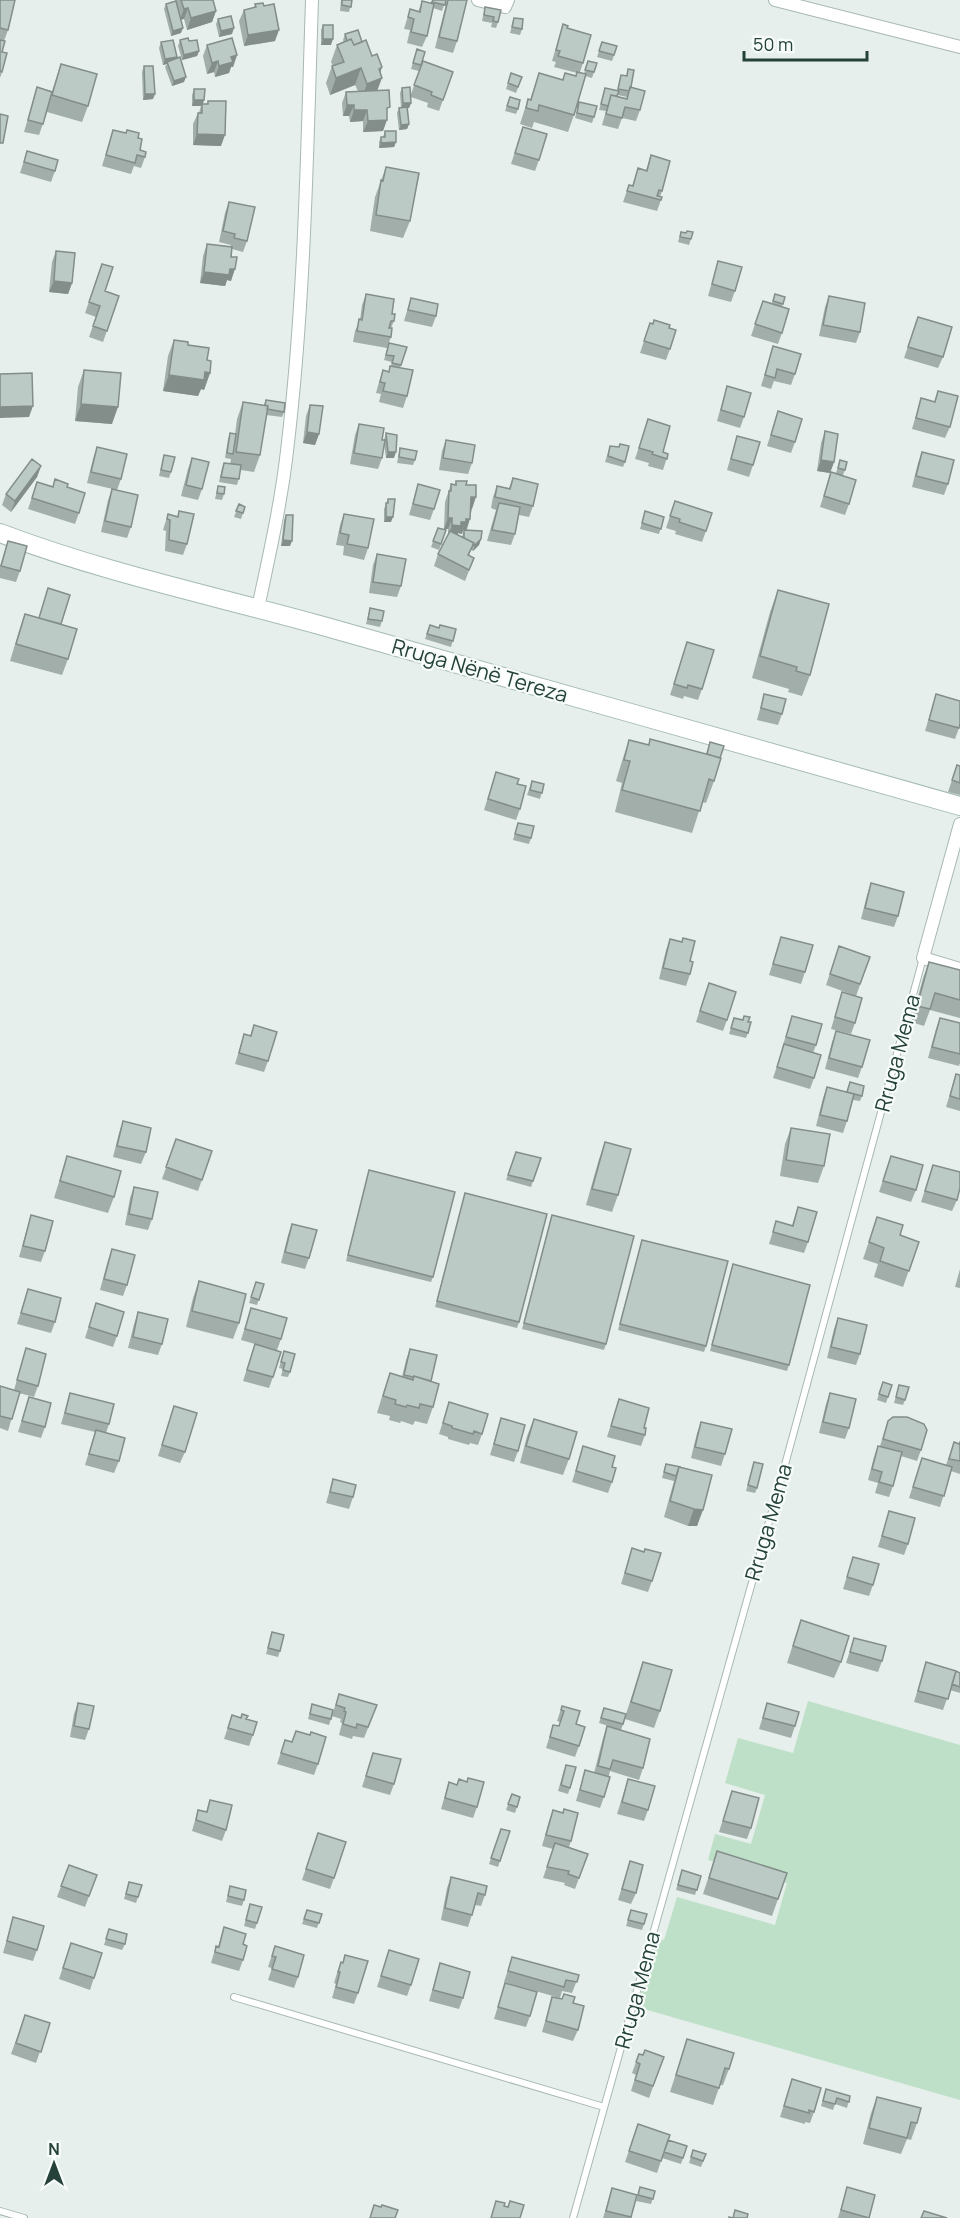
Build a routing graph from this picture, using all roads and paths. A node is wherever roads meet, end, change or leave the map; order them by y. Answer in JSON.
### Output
{"nodes":[{"id":1,"x":312,"y":0,"type":"edge"},
{"id":2,"x":478,"y":0,"type":"edge"},
{"id":3,"x":508,"y":0,"type":"edge"},
{"id":4,"x":775,"y":0,"type":"edge"},
{"id":5,"x":960,"y":47,"type":"edge"},
{"id":6,"x":0,"y":533,"type":"edge"},
{"id":7,"x":258,"y":608,"type":"junction"},
{"id":8,"x":960,"y":806,"type":"edge"},
{"id":9,"x":960,"y":824,"type":"edge"},
{"id":10,"x":923,"y":958,"type":"junction"},
{"id":11,"x":960,"y":969,"type":"edge"},
{"id":12,"x":234,"y":1997,"type":"dead end"},
{"id":13,"x":604,"y":2107,"type":"junction"},
{"id":14,"x":0,"y":2211,"type":"edge"},
{"id":15,"x":24,"y":2218,"type":"edge"},
{"id":16,"x":573,"y":2218,"type":"edge"}],
"edges":[{"from":1,"to":7,"type":"street"},
{"from":2,"to":3,"type":"street"},
{"from":4,"to":5,"type":"street"},
{"from":6,"to":7,"type":"main road","name":"Rruga Nënë Tereza"},
{"from":7,"to":8,"type":"main road","name":"Rruga Nënë Tereza"},
{"from":9,"to":10,"type":"street","name":"Rruga Mema"},
{"from":10,"to":11,"type":"street"},
{"from":10,"to":13,"type":"lane","name":"Rruga Mema"},
{"from":12,"to":13,"type":"lane"},
{"from":13,"to":16,"type":"lane","name":"Rruga Mema"},
{"from":14,"to":15,"type":"lane"}]}
